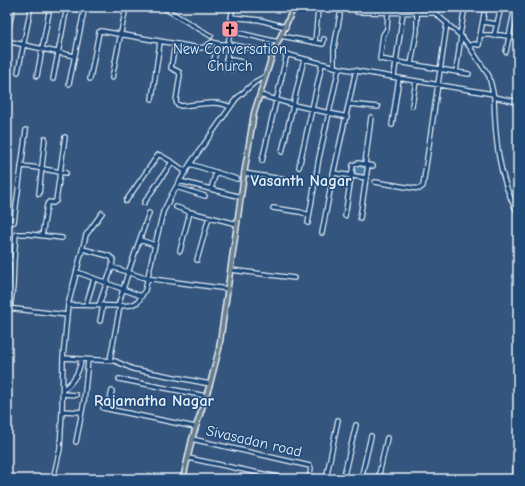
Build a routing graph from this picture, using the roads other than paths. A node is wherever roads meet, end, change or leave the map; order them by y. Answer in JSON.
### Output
{"nodes":[{"id":1,"x":13,"y":7,"type":"edge"},
{"id":2,"x":32,"y":7,"type":"edge"},
{"id":3,"x":50,"y":7,"type":"edge"},
{"id":4,"x":68,"y":7,"type":"edge"},
{"id":5,"x":126,"y":7,"type":"edge"},
{"id":6,"x":162,"y":7,"type":"edge"},
{"id":7,"x":232,"y":7,"type":"edge"},
{"id":8,"x":289,"y":7,"type":"edge"},
{"id":9,"x":357,"y":7,"type":"edge"},
{"id":10,"x":417,"y":7,"type":"edge"},
{"id":11,"x":433,"y":7,"type":"edge"},
{"id":12,"x":465,"y":7,"type":"edge"},
{"id":13,"x":501,"y":7,"type":"edge"},
{"id":14,"x":515,"y":7,"type":"edge"},
{"id":15,"x":294,"y":8,"type":"edge"},
{"id":16,"x":318,"y":10,"type":"dead end"},
{"id":17,"x":388,"y":12,"type":"junction"},
{"id":18,"x":403,"y":12,"type":"junction"},
{"id":19,"x":418,"y":13,"type":"junction"},
{"id":20,"x":435,"y":13,"type":"junction"},
{"id":21,"x":484,"y":14,"type":"dead end"},
{"id":22,"x":340,"y":15,"type":"dead end"},
{"id":23,"x":232,"y":17,"type":"junction"},
{"id":24,"x":483,"y":22,"type":"junction"},
{"id":25,"x":447,"y":23,"type":"junction"},
{"id":26,"x":497,"y":24,"type":"junction"},
{"id":27,"x":286,"y":27,"type":"junction"},
{"id":28,"x":231,"y":31,"type":"junction"},
{"id":29,"x":120,"y":34,"type":"junction"},
{"id":30,"x":7,"y":35,"type":"edge"},
{"id":31,"x":460,"y":35,"type":"junction"},
{"id":32,"x":211,"y":36,"type":"dead end"},
{"id":33,"x":281,"y":36,"type":"junction"},
{"id":34,"x":480,"y":36,"type":"junction"},
{"id":35,"x":494,"y":36,"type":"junction"},
{"id":36,"x":509,"y":36,"type":"junction"},
{"id":37,"x":518,"y":38,"type":"edge"},
{"id":38,"x":324,"y":39,"type":"dead end"},
{"id":39,"x":7,"y":41,"type":"edge"},
{"id":40,"x":160,"y":42,"type":"junction"},
{"id":41,"x":278,"y":42,"type":"junction"},
{"id":42,"x":315,"y":42,"type":"junction"},
{"id":43,"x":175,"y":44,"type":"junction"},
{"id":44,"x":217,"y":44,"type":"junction"},
{"id":45,"x":228,"y":44,"type":"junction"},
{"id":46,"x":24,"y":45,"type":"junction"},
{"id":47,"x":469,"y":46,"type":"junction"},
{"id":48,"x":41,"y":49,"type":"junction"},
{"id":49,"x":273,"y":52,"type":"junction"},
{"id":50,"x":506,"y":52,"type":"dead end"},
{"id":51,"x":59,"y":53,"type":"junction"},
{"id":52,"x":287,"y":54,"type":"junction"},
{"id":53,"x":74,"y":56,"type":"junction"},
{"id":54,"x":226,"y":59,"type":"junction"},
{"id":55,"x":304,"y":59,"type":"junction"},
{"id":56,"x":242,"y":62,"type":"dead end"},
{"id":57,"x":396,"y":62,"type":"junction"},
{"id":58,"x":322,"y":64,"type":"junction"},
{"id":59,"x":411,"y":64,"type":"junction"},
{"id":60,"x":213,"y":66,"type":"dead end"},
{"id":61,"x":334,"y":67,"type":"junction"},
{"id":62,"x":339,"y":68,"type":"junction"},
{"id":63,"x":232,"y":69,"type":"dead end"},
{"id":64,"x":440,"y":69,"type":"junction"},
{"id":65,"x":356,"y":70,"type":"junction"},
{"id":66,"x":18,"y":72,"type":"dead end"},
{"id":67,"x":456,"y":72,"type":"junction"},
{"id":68,"x":469,"y":74,"type":"dead end"},
{"id":69,"x":37,"y":76,"type":"dead end"},
{"id":70,"x":266,"y":76,"type":"junction"},
{"id":71,"x":394,"y":76,"type":"junction"},
{"id":72,"x":112,"y":78,"type":"dead end"},
{"id":73,"x":399,"y":78,"type":"junction"},
{"id":74,"x":53,"y":79,"type":"dead end"},
{"id":75,"x":90,"y":79,"type":"dead end"},
{"id":76,"x":416,"y":81,"type":"junction"},
{"id":77,"x":69,"y":84,"type":"dead end"},
{"id":78,"x":438,"y":85,"type":"junction"},
{"id":79,"x":260,"y":95,"type":"junction"},
{"id":80,"x":494,"y":95,"type":"junction"},
{"id":81,"x":152,"y":99,"type":"dead end"},
{"id":82,"x":276,"y":99,"type":"junction"},
{"id":83,"x":518,"y":102,"type":"edge"},
{"id":84,"x":349,"y":104,"type":"junction"},
{"id":85,"x":294,"y":105,"type":"junction"},
{"id":86,"x":412,"y":106,"type":"dead end"},
{"id":87,"x":230,"y":107,"type":"junction"},
{"id":88,"x":378,"y":107,"type":"dead end"},
{"id":89,"x":312,"y":108,"type":"junction"},
{"id":90,"x":329,"y":112,"type":"junction"},
{"id":91,"x":347,"y":116,"type":"junction"},
{"id":92,"x":371,"y":117,"type":"dead end"},
{"id":93,"x":392,"y":125,"type":"dead end"},
{"id":94,"x":26,"y":130,"type":"dead end"},
{"id":95,"x":65,"y":137,"type":"dead end"},
{"id":96,"x":45,"y":138,"type":"dead end"},
{"id":97,"x":282,"y":152,"type":"dead end"},
{"id":98,"x":262,"y":161,"type":"dead end"},
{"id":99,"x":172,"y":162,"type":"junction"},
{"id":100,"x":190,"y":164,"type":"junction"},
{"id":101,"x":366,"y":165,"type":"junction"},
{"id":102,"x":21,"y":166,"type":"junction"},
{"id":103,"x":373,"y":166,"type":"dead end"},
{"id":104,"x":299,"y":167,"type":"dead end"},
{"id":105,"x":41,"y":169,"type":"junction"},
{"id":106,"x":59,"y":172,"type":"junction"},
{"id":107,"x":186,"y":172,"type":"junction"},
{"id":108,"x":216,"y":172,"type":"junction"},
{"id":109,"x":66,"y":173,"type":"dead end"},
{"id":110,"x":244,"y":173,"type":"junction"},
{"id":111,"x":333,"y":173,"type":"junction"},
{"id":112,"x":351,"y":175,"type":"junction"},
{"id":113,"x":367,"y":178,"type":"junction"},
{"id":114,"x":237,"y":179,"type":"dead end"},
{"id":115,"x":282,"y":179,"type":"dead end"},
{"id":116,"x":180,"y":181,"type":"junction"},
{"id":117,"x":375,"y":182,"type":"dead end"},
{"id":118,"x":176,"y":187,"type":"junction"},
{"id":119,"x":211,"y":189,"type":"junction"},
{"id":120,"x":38,"y":194,"type":"dead end"},
{"id":121,"x":205,"y":196,"type":"dead end"},
{"id":122,"x":241,"y":197,"type":"junction"},
{"id":123,"x":126,"y":201,"type":"dead end"},
{"id":124,"x":144,"y":204,"type":"dead end"},
{"id":125,"x":176,"y":207,"type":"dead end"},
{"id":126,"x":273,"y":208,"type":"dead end"},
{"id":127,"x":190,"y":212,"type":"junction"},
{"id":128,"x":102,"y":213,"type":"dead end"},
{"id":129,"x":149,"y":213,"type":"dead end"},
{"id":130,"x":518,"y":213,"type":"edge"},
{"id":131,"x":309,"y":215,"type":"junction"},
{"id":132,"x":344,"y":216,"type":"dead end"},
{"id":133,"x":209,"y":217,"type":"junction"},
{"id":134,"x":360,"y":218,"type":"dead end"},
{"id":135,"x":7,"y":223,"type":"edge"},
{"id":136,"x":308,"y":223,"type":"dead end"},
{"id":137,"x":237,"y":224,"type":"junction"},
{"id":138,"x":322,"y":233,"type":"dead end"},
{"id":139,"x":42,"y":236,"type":"junction"},
{"id":140,"x":62,"y":238,"type":"dead end"},
{"id":141,"x":140,"y":240,"type":"junction"},
{"id":142,"x":155,"y":245,"type":"junction"},
{"id":143,"x":83,"y":249,"type":"junction"},
{"id":144,"x":180,"y":251,"type":"dead end"},
{"id":145,"x":7,"y":260,"type":"edge"},
{"id":146,"x":14,"y":260,"type":"junction"},
{"id":147,"x":197,"y":260,"type":"dead end"},
{"id":148,"x":112,"y":267,"type":"junction"},
{"id":149,"x":231,"y":270,"type":"junction"},
{"id":150,"x":77,"y":272,"type":"junction"},
{"id":151,"x":128,"y":273,"type":"junction"},
{"id":152,"x":148,"y":278,"type":"junction"},
{"id":153,"x":294,"y":278,"type":"dead end"},
{"id":154,"x":94,"y":279,"type":"junction"},
{"id":155,"x":106,"y":284,"type":"junction"},
{"id":156,"x":123,"y":289,"type":"junction"},
{"id":157,"x":228,"y":289,"type":"junction"},
{"id":158,"x":142,"y":296,"type":"junction"},
{"id":159,"x":68,"y":305,"type":"junction"},
{"id":160,"x":86,"y":305,"type":"junction"},
{"id":161,"x":101,"y":305,"type":"junction"},
{"id":162,"x":119,"y":306,"type":"junction"},
{"id":163,"x":8,"y":308,"type":"edge"},
{"id":164,"x":67,"y":315,"type":"junction"},
{"id":165,"x":100,"y":321,"type":"dead end"},
{"id":166,"x":63,"y":358,"type":"junction"},
{"id":167,"x":81,"y":359,"type":"junction"},
{"id":168,"x":88,"y":360,"type":"junction"},
{"id":169,"x":110,"y":360,"type":"junction"},
{"id":170,"x":119,"y":379,"type":"dead end"},
{"id":171,"x":210,"y":384,"type":"junction"},
{"id":172,"x":112,"y":391,"type":"dead end"},
{"id":173,"x":63,"y":392,"type":"junction"},
{"id":174,"x":76,"y":395,"type":"dead end"},
{"id":175,"x":206,"y":396,"type":"junction"},
{"id":176,"x":103,"y":408,"type":"dead end"},
{"id":177,"x":108,"y":408,"type":"junction"},
{"id":178,"x":62,"y":411,"type":"junction"},
{"id":179,"x":82,"y":412,"type":"junction"},
{"id":180,"x":338,"y":420,"type":"dead end"},
{"id":181,"x":356,"y":425,"type":"dead end"},
{"id":182,"x":196,"y":427,"type":"junction"},
{"id":183,"x":371,"y":436,"type":"dead end"},
{"id":184,"x":192,"y":438,"type":"junction"},
{"id":185,"x":387,"y":438,"type":"dead end"},
{"id":186,"x":76,"y":442,"type":"dead end"},
{"id":187,"x":516,"y":452,"type":"dead end"},
{"id":188,"x":188,"y":458,"type":"junction"},
{"id":189,"x":53,"y":479,"type":"edge"},
{"id":190,"x":183,"y":479,"type":"edge"},
{"id":191,"x":287,"y":479,"type":"edge"},
{"id":192,"x":309,"y":479,"type":"edge"},
{"id":193,"x":326,"y":479,"type":"edge"},
{"id":194,"x":343,"y":479,"type":"edge"},
{"id":195,"x":361,"y":479,"type":"edge"},
{"id":196,"x":378,"y":479,"type":"edge"},
{"id":197,"x":515,"y":479,"type":"edge"}],
"edges":[{"from":1,"to":30,"type":"street"},
{"from":2,"to":46,"type":"street"},
{"from":3,"to":48,"type":"street"},
{"from":4,"to":51,"type":"street"},
{"from":4,"to":53,"type":"street"},
{"from":5,"to":29,"type":"street"},
{"from":6,"to":32,"type":"street"},
{"from":7,"to":23,"type":"street"},
{"from":8,"to":15,"type":"street"},
{"from":9,"to":17,"type":"street"},
{"from":10,"to":19,"type":"street"},
{"from":11,"to":20,"type":"street"},
{"from":12,"to":31,"type":"street"},
{"from":13,"to":26,"type":"street"},
{"from":14,"to":36,"type":"street"},
{"from":15,"to":27,"type":"main road"},
{"from":16,"to":42,"type":"street"},
{"from":17,"to":18,"type":"street"},
{"from":17,"to":57,"type":"street"},
{"from":18,"to":19,"type":"street"},
{"from":18,"to":57,"type":"street"},
{"from":19,"to":20,"type":"street"},
{"from":19,"to":59,"type":"street"},
{"from":20,"to":25,"type":"street"},
{"from":21,"to":24,"type":"street"},
{"from":22,"to":61,"type":"street"},
{"from":23,"to":27,"type":"street"},
{"from":23,"to":28,"type":"street"},
{"from":24,"to":26,"type":"street"},
{"from":24,"to":34,"type":"street"},
{"from":25,"to":31,"type":"street"},
{"from":25,"to":64,"type":"street"},
{"from":26,"to":35,"type":"street"},
{"from":27,"to":33,"type":"main road"},
{"from":28,"to":41,"type":"street"},
{"from":28,"to":45,"type":"street"},
{"from":29,"to":40,"type":"street"},
{"from":29,"to":72,"type":"street"},
{"from":29,"to":75,"type":"street"},
{"from":31,"to":47,"type":"street"},
{"from":31,"to":67,"type":"street"},
{"from":33,"to":41,"type":"main road"},
{"from":33,"to":42,"type":"street"},
{"from":34,"to":35,"type":"street"},
{"from":34,"to":47,"type":"street"},
{"from":35,"to":36,"type":"street"},
{"from":36,"to":37,"type":"street"},
{"from":36,"to":50,"type":"street"},
{"from":38,"to":42,"type":"street"},
{"from":39,"to":46,"type":"street"},
{"from":40,"to":43,"type":"street"},
{"from":40,"to":81,"type":"street"},
{"from":41,"to":49,"type":"main road"},
{"from":43,"to":44,"type":"street"},
{"from":43,"to":87,"type":"street"},
{"from":44,"to":45,"type":"street"},
{"from":44,"to":60,"type":"street"},
{"from":45,"to":49,"type":"street"},
{"from":45,"to":54,"type":"street"},
{"from":46,"to":48,"type":"street"},
{"from":46,"to":66,"type":"street"},
{"from":47,"to":80,"type":"street"},
{"from":48,"to":51,"type":"street"},
{"from":48,"to":69,"type":"street"},
{"from":49,"to":52,"type":"street"},
{"from":49,"to":70,"type":"main road"},
{"from":51,"to":53,"type":"street"},
{"from":51,"to":74,"type":"street"},
{"from":52,"to":55,"type":"street"},
{"from":52,"to":82,"type":"street"},
{"from":53,"to":77,"type":"street"},
{"from":54,"to":56,"type":"street"},
{"from":54,"to":63,"type":"street"},
{"from":55,"to":58,"type":"street"},
{"from":55,"to":85,"type":"street"},
{"from":57,"to":59,"type":"street"},
{"from":57,"to":71,"type":"street"},
{"from":58,"to":61,"type":"street"},
{"from":58,"to":89,"type":"street"},
{"from":59,"to":64,"type":"street"},
{"from":61,"to":62,"type":"street"},
{"from":62,"to":65,"type":"street"},
{"from":62,"to":90,"type":"street"},
{"from":64,"to":67,"type":"street"},
{"from":64,"to":78,"type":"street"},
{"from":65,"to":71,"type":"street"},
{"from":65,"to":84,"type":"street"},
{"from":67,"to":68,"type":"street"},
{"from":70,"to":79,"type":"main road"},
{"from":70,"to":87,"type":"street"},
{"from":71,"to":73,"type":"street"},
{"from":73,"to":76,"type":"street"},
{"from":73,"to":93,"type":"street"},
{"from":76,"to":78,"type":"street"},
{"from":76,"to":86,"type":"street"},
{"from":78,"to":80,"type":"street"},
{"from":78,"to":117,"type":"street"},
{"from":79,"to":82,"type":"street"},
{"from":79,"to":110,"type":"main road"},
{"from":80,"to":83,"type":"street"},
{"from":80,"to":130,"type":"street"},
{"from":82,"to":85,"type":"street"},
{"from":82,"to":98,"type":"street"},
{"from":84,"to":88,"type":"street"},
{"from":84,"to":91,"type":"street"},
{"from":85,"to":89,"type":"street"},
{"from":85,"to":97,"type":"street"},
{"from":87,"to":100,"type":"street"},
{"from":89,"to":90,"type":"street"},
{"from":89,"to":104,"type":"street"},
{"from":90,"to":91,"type":"street"},
{"from":90,"to":131,"type":"street"},
{"from":91,"to":111,"type":"street"},
{"from":92,"to":101,"type":"street"},
{"from":94,"to":102,"type":"street"},
{"from":95,"to":106,"type":"street"},
{"from":96,"to":105,"type":"street"},
{"from":99,"to":107,"type":"street"},
{"from":99,"to":123,"type":"street"},
{"from":99,"to":124,"type":"street"},
{"from":100,"to":107,"type":"street"},
{"from":100,"to":108,"type":"street"},
{"from":101,"to":103,"type":"street"},
{"from":101,"to":112,"type":"street"},
{"from":101,"to":113,"type":"street"},
{"from":102,"to":105,"type":"street"},
{"from":102,"to":135,"type":"street"},
{"from":105,"to":106,"type":"street"},
{"from":105,"to":120,"type":"street"},
{"from":106,"to":109,"type":"street"},
{"from":106,"to":139,"type":"street"},
{"from":107,"to":116,"type":"street"},
{"from":108,"to":114,"type":"street"},
{"from":108,"to":119,"type":"street"},
{"from":110,"to":115,"type":"street"},
{"from":110,"to":122,"type":"main road"},
{"from":111,"to":112,"type":"street"},
{"from":111,"to":138,"type":"street"},
{"from":112,"to":113,"type":"street"},
{"from":112,"to":132,"type":"street"},
{"from":113,"to":134,"type":"street"},
{"from":116,"to":118,"type":"street"},
{"from":116,"to":119,"type":"street"},
{"from":118,"to":121,"type":"street"},
{"from":118,"to":142,"type":"street"},
{"from":119,"to":122,"type":"street"},
{"from":122,"to":137,"type":"main road"},
{"from":125,"to":127,"type":"street"},
{"from":126,"to":131,"type":"street"},
{"from":127,"to":133,"type":"street"},
{"from":127,"to":144,"type":"street"},
{"from":128,"to":143,"type":"street"},
{"from":129,"to":141,"type":"street"},
{"from":131,"to":136,"type":"street"},
{"from":133,"to":137,"type":"street"},
{"from":133,"to":147,"type":"street"},
{"from":137,"to":149,"type":"main road"},
{"from":139,"to":140,"type":"street"},
{"from":139,"to":146,"type":"street"},
{"from":141,"to":142,"type":"street"},
{"from":141,"to":151,"type":"street"},
{"from":142,"to":152,"type":"street"},
{"from":143,"to":148,"type":"street"},
{"from":143,"to":150,"type":"street"},
{"from":145,"to":146,"type":"street"},
{"from":146,"to":163,"type":"street"},
{"from":148,"to":151,"type":"street"},
{"from":148,"to":155,"type":"street"},
{"from":149,"to":153,"type":"street"},
{"from":149,"to":157,"type":"main road"},
{"from":150,"to":154,"type":"street"},
{"from":150,"to":159,"type":"street"},
{"from":151,"to":152,"type":"street"},
{"from":151,"to":156,"type":"street"},
{"from":152,"to":157,"type":"street"},
{"from":152,"to":158,"type":"street"},
{"from":154,"to":155,"type":"street"},
{"from":154,"to":160,"type":"street"},
{"from":155,"to":156,"type":"street"},
{"from":155,"to":161,"type":"street"},
{"from":156,"to":158,"type":"street"},
{"from":156,"to":162,"type":"street"},
{"from":157,"to":171,"type":"main road"},
{"from":158,"to":162,"type":"street"},
{"from":159,"to":160,"type":"street"},
{"from":159,"to":164,"type":"street"},
{"from":160,"to":161,"type":"street"},
{"from":161,"to":162,"type":"street"},
{"from":161,"to":165,"type":"street"},
{"from":162,"to":169,"type":"street"},
{"from":163,"to":164,"type":"street"},
{"from":164,"to":166,"type":"street"},
{"from":166,"to":167,"type":"street"},
{"from":166,"to":173,"type":"street"},
{"from":167,"to":168,"type":"street"},
{"from":167,"to":173,"type":"street"},
{"from":168,"to":169,"type":"street"},
{"from":168,"to":179,"type":"street"},
{"from":169,"to":171,"type":"street"},
{"from":170,"to":175,"type":"street"},
{"from":171,"to":175,"type":"main road"},
{"from":172,"to":177,"type":"street"},
{"from":173,"to":174,"type":"street"},
{"from":173,"to":178,"type":"street"},
{"from":175,"to":182,"type":"main road"},
{"from":176,"to":177,"type":"street"},
{"from":177,"to":182,"type":"street"},
{"from":178,"to":179,"type":"street"},
{"from":178,"to":189,"type":"street"},
{"from":179,"to":186,"type":"street"},
{"from":180,"to":193,"type":"street"},
{"from":181,"to":194,"type":"street"},
{"from":182,"to":184,"type":"main road"},
{"from":183,"to":195,"type":"street"},
{"from":184,"to":188,"type":"main road"},
{"from":184,"to":192,"type":"street","name":"Sivasadan road"},
{"from":185,"to":196,"type":"street"},
{"from":187,"to":197,"type":"street"},
{"from":188,"to":190,"type":"main road"},
{"from":188,"to":191,"type":"street"}]}
